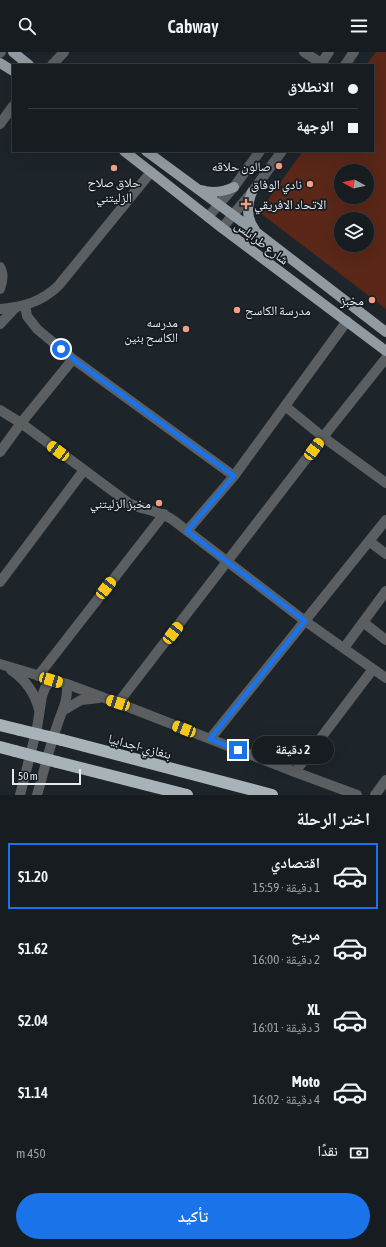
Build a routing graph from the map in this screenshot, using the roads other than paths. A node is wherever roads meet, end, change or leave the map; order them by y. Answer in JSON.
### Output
{"nodes":[{"id":1,"x":13,"y":52,"type":"edge"},
{"id":2,"x":64,"y":52,"type":"edge"},
{"id":3,"x":304,"y":52,"type":"edge"},
{"id":4,"x":329,"y":52,"type":"edge"},
{"id":5,"x":354,"y":52,"type":"edge"},
{"id":6,"x":0,"y":63,"type":"edge"},
{"id":7,"x":28,"y":64,"type":"edge"},
{"id":8,"x":53,"y":64,"type":"edge"},
{"id":9,"x":322,"y":64,"type":"edge"},
{"id":10,"x":346,"y":64,"type":"edge"},
{"id":11,"x":12,"y":70,"type":"edge"},
{"id":12,"x":12,"y":107,"type":"edge"},
{"id":13,"x":0,"y":124,"type":"edge"},
{"id":14,"x":125,"y":152,"type":"edge"},
{"id":15,"x":147,"y":152,"type":"edge"},
{"id":16,"x":259,"y":152,"type":"edge"},
{"id":17,"x":281,"y":152,"type":"edge"},
{"id":18,"x":151,"y":172,"type":"junction"},
{"id":19,"x":234,"y":187,"type":"junction"},
{"id":20,"x":196,"y":188,"type":"junction"},
{"id":21,"x":252,"y":192,"type":"junction"},
{"id":22,"x":218,"y":205,"type":"junction"},
{"id":23,"x":232,"y":215,"type":"junction"},
{"id":24,"x":208,"y":217,"type":"junction"},
{"id":25,"x":222,"y":228,"type":"junction"},
{"id":26,"x":256,"y":232,"type":"junction"},
{"id":27,"x":0,"y":267,"type":"edge"},
{"id":28,"x":0,"y":290,"type":"edge"},
{"id":29,"x":25,"y":305,"type":"junction"},
{"id":30,"x":15,"y":308,"type":"junction"},
{"id":31,"x":0,"y":309,"type":"edge"},
{"id":32,"x":347,"y":322,"type":"junction"},
{"id":33,"x":0,"y":324,"type":"edge"},
{"id":34,"x":386,"y":332,"type":"edge"},
{"id":35,"x":386,"y":352,"type":"edge"},
{"id":36,"x":386,"y":358,"type":"edge"},
{"id":37,"x":73,"y":359,"type":"junction"},
{"id":38,"x":285,"y":406,"type":"junction"},
{"id":39,"x":0,"y":410,"type":"edge"},
{"id":40,"x":21,"y":423,"type":"junction"},
{"id":41,"x":323,"y":437,"type":"junction"},
{"id":42,"x":0,"y":452,"type":"edge"},
{"id":43,"x":84,"y":470,"type":"junction"},
{"id":44,"x":234,"y":476,"type":"junction"},
{"id":45,"x":386,"y":483,"type":"edge"},
{"id":46,"x":164,"y":514,"type":"junction"},
{"id":47,"x":386,"y":520,"type":"edge"},
{"id":48,"x":187,"y":531,"type":"junction"},
{"id":49,"x":369,"y":541,"type":"junction"},
{"id":50,"x":386,"y":554,"type":"edge"},
{"id":51,"x":228,"y":562,"type":"junction"},
{"id":52,"x":0,"y":582,"type":"edge"},
{"id":53,"x":386,"y":591,"type":"edge"},
{"id":54,"x":305,"y":621,"type":"junction"},
{"id":55,"x":363,"y":622,"type":"junction"},
{"id":56,"x":386,"y":640,"type":"edge"},
{"id":57,"x":344,"y":648,"type":"junction"},
{"id":58,"x":0,"y":664,"type":"edge"},
{"id":59,"x":373,"y":669,"type":"junction"},
{"id":60,"x":38,"y":676,"type":"junction"},
{"id":61,"x":386,"y":678,"type":"edge"},
{"id":62,"x":51,"y":680,"type":"junction"},
{"id":63,"x":67,"y":684,"type":"junction"},
{"id":64,"x":101,"y":698,"type":"junction"},
{"id":65,"x":118,"y":703,"type":"junction"},
{"id":66,"x":64,"y":710,"type":"junction"},
{"id":67,"x":40,"y":711,"type":"junction"},
{"id":68,"x":0,"y":725,"type":"edge"},
{"id":69,"x":210,"y":739,"type":"junction"},
{"id":70,"x":0,"y":747,"type":"edge"},
{"id":71,"x":295,"y":772,"type":"junction"},
{"id":72,"x":386,"y":780,"type":"edge"},
{"id":73,"x":20,"y":795,"type":"edge"},
{"id":74,"x":37,"y":795,"type":"edge"},
{"id":75,"x":187,"y":795,"type":"edge"},
{"id":76,"x":272,"y":795,"type":"edge"},
{"id":77,"x":357,"y":795,"type":"edge"},
{"id":78,"x":375,"y":795,"type":"edge"}],
"edges":[{"from":1,"to":7,"type":"main road"},
{"from":2,"to":8,"type":"street"},
{"from":3,"to":9,"type":"street"},
{"from":4,"to":9,"type":"street"},
{"from":5,"to":10,"type":"street"},
{"from":6,"to":11,"type":"main road"},
{"from":12,"to":13,"type":"street"},
{"from":14,"to":18,"type":"main road","name":"شارع طرابلس"},
{"from":15,"to":20,"type":"main road","name":"شارع طرابلس"},
{"from":16,"to":19,"type":"street"},
{"from":17,"to":21,"type":"street"},
{"from":18,"to":24,"type":"main road","name":"شارع طرابلس"},
{"from":18,"to":29,"type":"street"},
{"from":19,"to":20,"type":"main road"},
{"from":19,"to":22,"type":"street"},
{"from":20,"to":22,"type":"main road","name":"شارع طرابلس"},
{"from":21,"to":23,"type":"street"},
{"from":21,"to":26,"type":"main road"},
{"from":22,"to":23,"type":"main road","name":"شارع طرابلس"},
{"from":22,"to":24,"type":"street"},
{"from":23,"to":25,"type":"street"},
{"from":23,"to":26,"type":"main road","name":"شارع طرابلس"},
{"from":24,"to":25,"type":"main road","name":"شارع طرابلس"},
{"from":25,"to":32,"type":"main road","name":"شارع طرابلس"},
{"from":26,"to":34,"type":"main road","name":"شارع طرابلس"},
{"from":27,"to":28,"type":"street"},
{"from":29,"to":30,"type":"street"},
{"from":29,"to":37,"type":"street"},
{"from":30,"to":31,"type":"street"},
{"from":30,"to":33,"type":"street"},
{"from":32,"to":35,"type":"main road","name":"شارع طرابلس"},
{"from":32,"to":38,"type":"street"},
{"from":36,"to":41,"type":"street"},
{"from":37,"to":40,"type":"street"},
{"from":37,"to":44,"type":"street"},
{"from":38,"to":41,"type":"street"},
{"from":38,"to":44,"type":"street"},
{"from":39,"to":40,"type":"street"},
{"from":40,"to":42,"type":"street"},
{"from":40,"to":43,"type":"street"},
{"from":41,"to":45,"type":"street"},
{"from":41,"to":51,"type":"street"},
{"from":43,"to":46,"type":"street"},
{"from":43,"to":52,"type":"street"},
{"from":44,"to":48,"type":"street"},
{"from":46,"to":48,"type":"street"},
{"from":46,"to":60,"type":"street"},
{"from":47,"to":49,"type":"street"},
{"from":48,"to":51,"type":"street"},
{"from":49,"to":50,"type":"street"},
{"from":49,"to":54,"type":"street"},
{"from":51,"to":54,"type":"street"},
{"from":51,"to":65,"type":"street"},
{"from":53,"to":55,"type":"street"},
{"from":54,"to":57,"type":"street"},
{"from":54,"to":69,"type":"street"},
{"from":55,"to":56,"type":"street"},
{"from":55,"to":57,"type":"street"},
{"from":57,"to":59,"type":"street"},
{"from":58,"to":60,"type":"street"},
{"from":58,"to":67,"type":"street"},
{"from":59,"to":61,"type":"street"},
{"from":59,"to":71,"type":"street"},
{"from":60,"to":62,"type":"street"},
{"from":62,"to":63,"type":"street"},
{"from":62,"to":67,"type":"street"},
{"from":63,"to":64,"type":"street"},
{"from":63,"to":66,"type":"street"},
{"from":64,"to":65,"type":"street"},
{"from":64,"to":66,"type":"street"},
{"from":65,"to":69,"type":"street"},
{"from":66,"to":74,"type":"street"},
{"from":67,"to":73,"type":"street"},
{"from":68,"to":76,"type":"highway","name":"بنغازي-اجدابيا","bridge":true},
{"from":69,"to":71,"type":"street"},
{"from":70,"to":75,"type":"highway","bridge":true},
{"from":71,"to":77,"type":"street"},
{"from":72,"to":78,"type":"street"}]}
